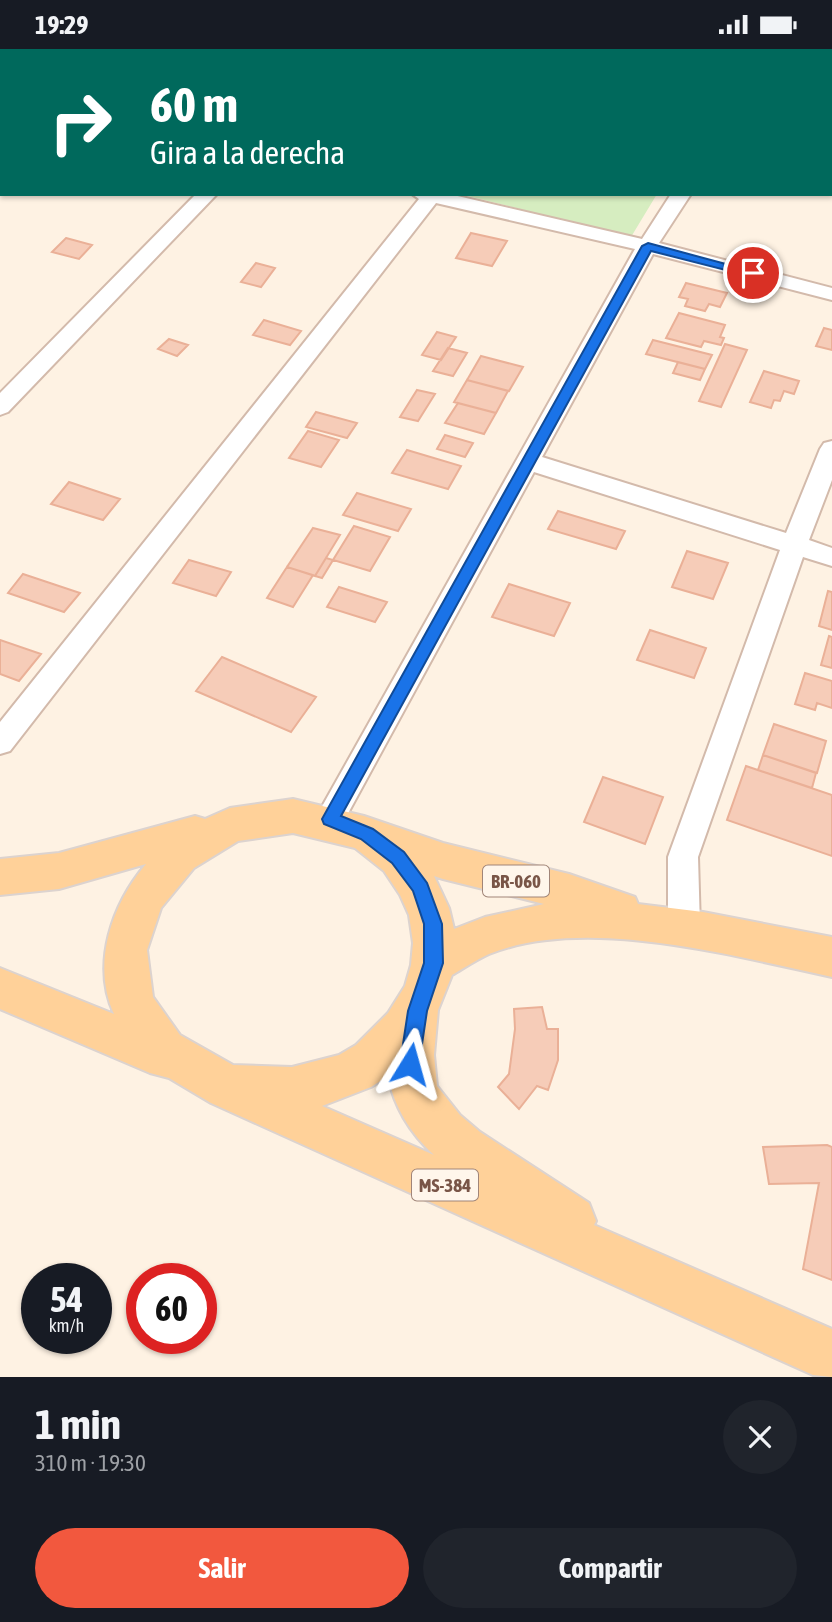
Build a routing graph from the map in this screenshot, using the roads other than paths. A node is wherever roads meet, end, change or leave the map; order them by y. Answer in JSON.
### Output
{"nodes":[{"id":1,"x":204,"y":196,"type":"edge"},
{"id":2,"x":426,"y":196,"type":"edge"},
{"id":3,"x":431,"y":196,"type":"edge"},
{"id":4,"x":680,"y":196,"type":"edge"},
{"id":5,"x":648,"y":246,"type":"junction"},
{"id":6,"x":832,"y":294,"type":"edge"},
{"id":7,"x":0,"y":407,"type":"edge"},
{"id":8,"x":832,"y":449,"type":"edge"},
{"id":9,"x":530,"y":462,"type":"junction"},
{"id":10,"x":794,"y":546,"type":"junction"},
{"id":11,"x":832,"y":557,"type":"edge"},
{"id":12,"x":0,"y":743,"type":"edge"},
{"id":13,"x":248,"y":819,"type":"junction"},
{"id":14,"x":349,"y":827,"type":"junction"},
{"id":15,"x":0,"y":877,"type":"edge"},
{"id":16,"x":675,"y":927,"type":"junction"},
{"id":17,"x":832,"y":957,"type":"edge"},
{"id":18,"x":433,"y":963,"type":"junction"},
{"id":19,"x":0,"y":988,"type":"edge"},
{"id":20,"x":417,"y":1011,"type":"junction"},
{"id":21,"x":173,"y":1061,"type":"junction"},
{"id":22,"x":227,"y":1087,"type":"junction"},
{"id":23,"x":663,"y":1283,"type":"junction"},
{"id":24,"x":832,"y":1356,"type":"edge"}],
"edges":[{"from":1,"to":7,"type":"street"},
{"from":2,"to":12,"type":"street"},
{"from":3,"to":5,"type":"street"},
{"from":4,"to":5,"type":"street"},
{"from":5,"to":6,"type":"street"},
{"from":5,"to":9,"type":"street"},
{"from":8,"to":10,"type":"street"},
{"from":9,"to":10,"type":"street"},
{"from":9,"to":14,"type":"street"},
{"from":10,"to":11,"type":"street"},
{"from":10,"to":16,"type":"street"},
{"from":13,"to":14,"type":"main road","number":"BR-060"},
{"from":13,"to":15,"type":"main road","number":"BR-060"},
{"from":13,"to":21,"type":"main road","number":"BR-060"},
{"from":14,"to":16,"type":"main road","number":"BR-060"},
{"from":14,"to":18,"type":"main road","number":"BR-060"},
{"from":16,"to":17,"type":"main road","number":"BR-060"},
{"from":16,"to":18,"type":"main road","number":"BR-060"},
{"from":18,"to":20,"type":"main road","number":"BR-060"},
{"from":19,"to":21,"type":"main road","number":"BR-060"},
{"from":20,"to":22,"type":"main road","number":"BR-060"},
{"from":20,"to":23,"type":"main road","number":"MS-384"},
{"from":21,"to":22,"type":"main road","number":"BR-060"},
{"from":22,"to":23,"type":"main road","number":"MS-384"},
{"from":23,"to":24,"type":"main road","number":"MS-384"}]}
